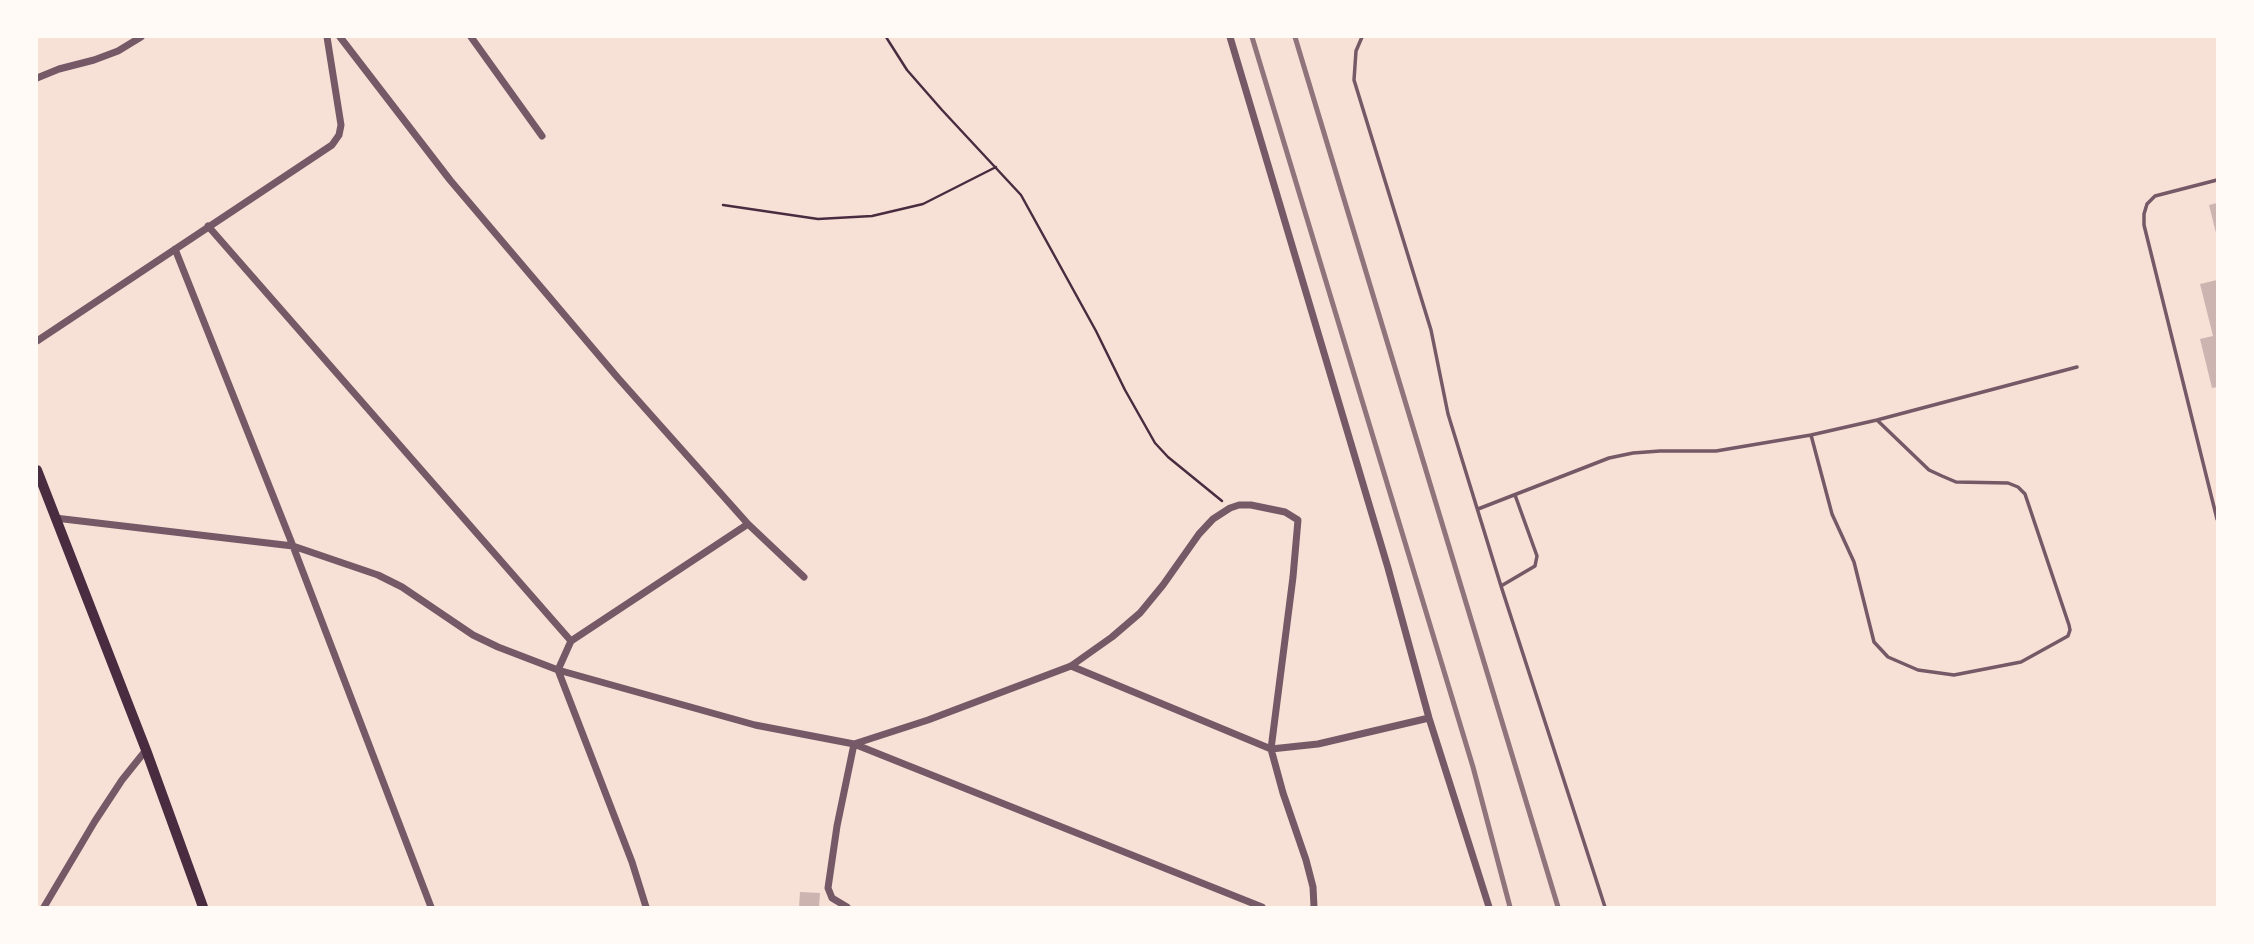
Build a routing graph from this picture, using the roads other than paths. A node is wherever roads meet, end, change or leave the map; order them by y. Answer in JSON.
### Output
{"nodes":[{"id":1,"x":141,"y":37,"type":"edge"},
{"id":2,"x":327,"y":37,"type":"edge"},
{"id":3,"x":340,"y":37,"type":"edge"},
{"id":4,"x":471,"y":37,"type":"edge"},
{"id":5,"x":1230,"y":37,"type":"edge"},
{"id":6,"x":1362,"y":37,"type":"edge"},
{"id":7,"x":37,"y":78,"type":"edge"},
{"id":8,"x":542,"y":136,"type":"dead end"},
{"id":9,"x":2217,"y":180,"type":"edge"},
{"id":10,"x":208,"y":226,"type":"junction"},
{"id":11,"x":174,"y":249,"type":"junction"},
{"id":12,"x":37,"y":341,"type":"edge"},
{"id":13,"x":2077,"y":367,"type":"dead end"},
{"id":14,"x":1877,"y":420,"type":"junction"},
{"id":15,"x":1811,"y":435,"type":"junction"},
{"id":16,"x":37,"y":472,"type":"edge"},
{"id":17,"x":1515,"y":495,"type":"junction"},
{"id":18,"x":1478,"y":509,"type":"junction"},
{"id":19,"x":55,"y":518,"type":"junction"},
{"id":20,"x":2217,"y":519,"type":"edge"},
{"id":21,"x":748,"y":524,"type":"junction"},
{"id":22,"x":293,"y":546,"type":"junction"},
{"id":23,"x":804,"y":577,"type":"dead end"},
{"id":24,"x":1501,"y":586,"type":"junction"},
{"id":25,"x":571,"y":641,"type":"junction"},
{"id":26,"x":1071,"y":666,"type":"junction"},
{"id":27,"x":558,"y":670,"type":"junction"},
{"id":28,"x":1429,"y":718,"type":"junction"},
{"id":29,"x":854,"y":744,"type":"junction"},
{"id":30,"x":1271,"y":748,"type":"junction"},
{"id":31,"x":146,"y":750,"type":"junction"},
{"id":32,"x":44,"y":907,"type":"edge"},
{"id":33,"x":203,"y":907,"type":"edge"},
{"id":34,"x":431,"y":907,"type":"edge"},
{"id":35,"x":646,"y":907,"type":"edge"},
{"id":36,"x":847,"y":907,"type":"edge"},
{"id":37,"x":1262,"y":907,"type":"edge"},
{"id":38,"x":1314,"y":907,"type":"edge"},
{"id":39,"x":1489,"y":907,"type":"edge"},
{"id":40,"x":1605,"y":907,"type":"edge"}],
"edges":[{"from":1,"to":7,"type":"street"},
{"from":2,"to":10,"type":"street"},
{"from":3,"to":21,"type":"street"},
{"from":4,"to":8,"type":"street"},
{"from":5,"to":28,"type":"street"},
{"from":6,"to":18,"type":"lane"},
{"from":9,"to":20,"type":"lane"},
{"from":10,"to":11,"type":"street"},
{"from":10,"to":25,"type":"street"},
{"from":11,"to":12,"type":"street"},
{"from":11,"to":22,"type":"street"},
{"from":13,"to":14,"type":"lane"},
{"from":14,"to":15,"type":"lane"},
{"from":14,"to":15,"type":"lane"},
{"from":15,"to":17,"type":"lane"},
{"from":16,"to":19,"type":"main road"},
{"from":17,"to":18,"type":"lane"},
{"from":17,"to":24,"type":"lane"},
{"from":18,"to":24,"type":"lane"},
{"from":19,"to":22,"type":"street"},
{"from":19,"to":31,"type":"main road"},
{"from":21,"to":23,"type":"street"},
{"from":21,"to":25,"type":"street"},
{"from":22,"to":27,"type":"street"},
{"from":22,"to":34,"type":"street"},
{"from":24,"to":40,"type":"lane"},
{"from":25,"to":27,"type":"street"},
{"from":26,"to":29,"type":"street"},
{"from":26,"to":30,"type":"street"},
{"from":26,"to":30,"type":"street"},
{"from":27,"to":29,"type":"street"},
{"from":27,"to":35,"type":"street"},
{"from":28,"to":30,"type":"street"},
{"from":28,"to":39,"type":"street"},
{"from":29,"to":36,"type":"street"},
{"from":29,"to":37,"type":"street"},
{"from":30,"to":38,"type":"street"},
{"from":31,"to":32,"type":"street"},
{"from":31,"to":33,"type":"main road"}]}
